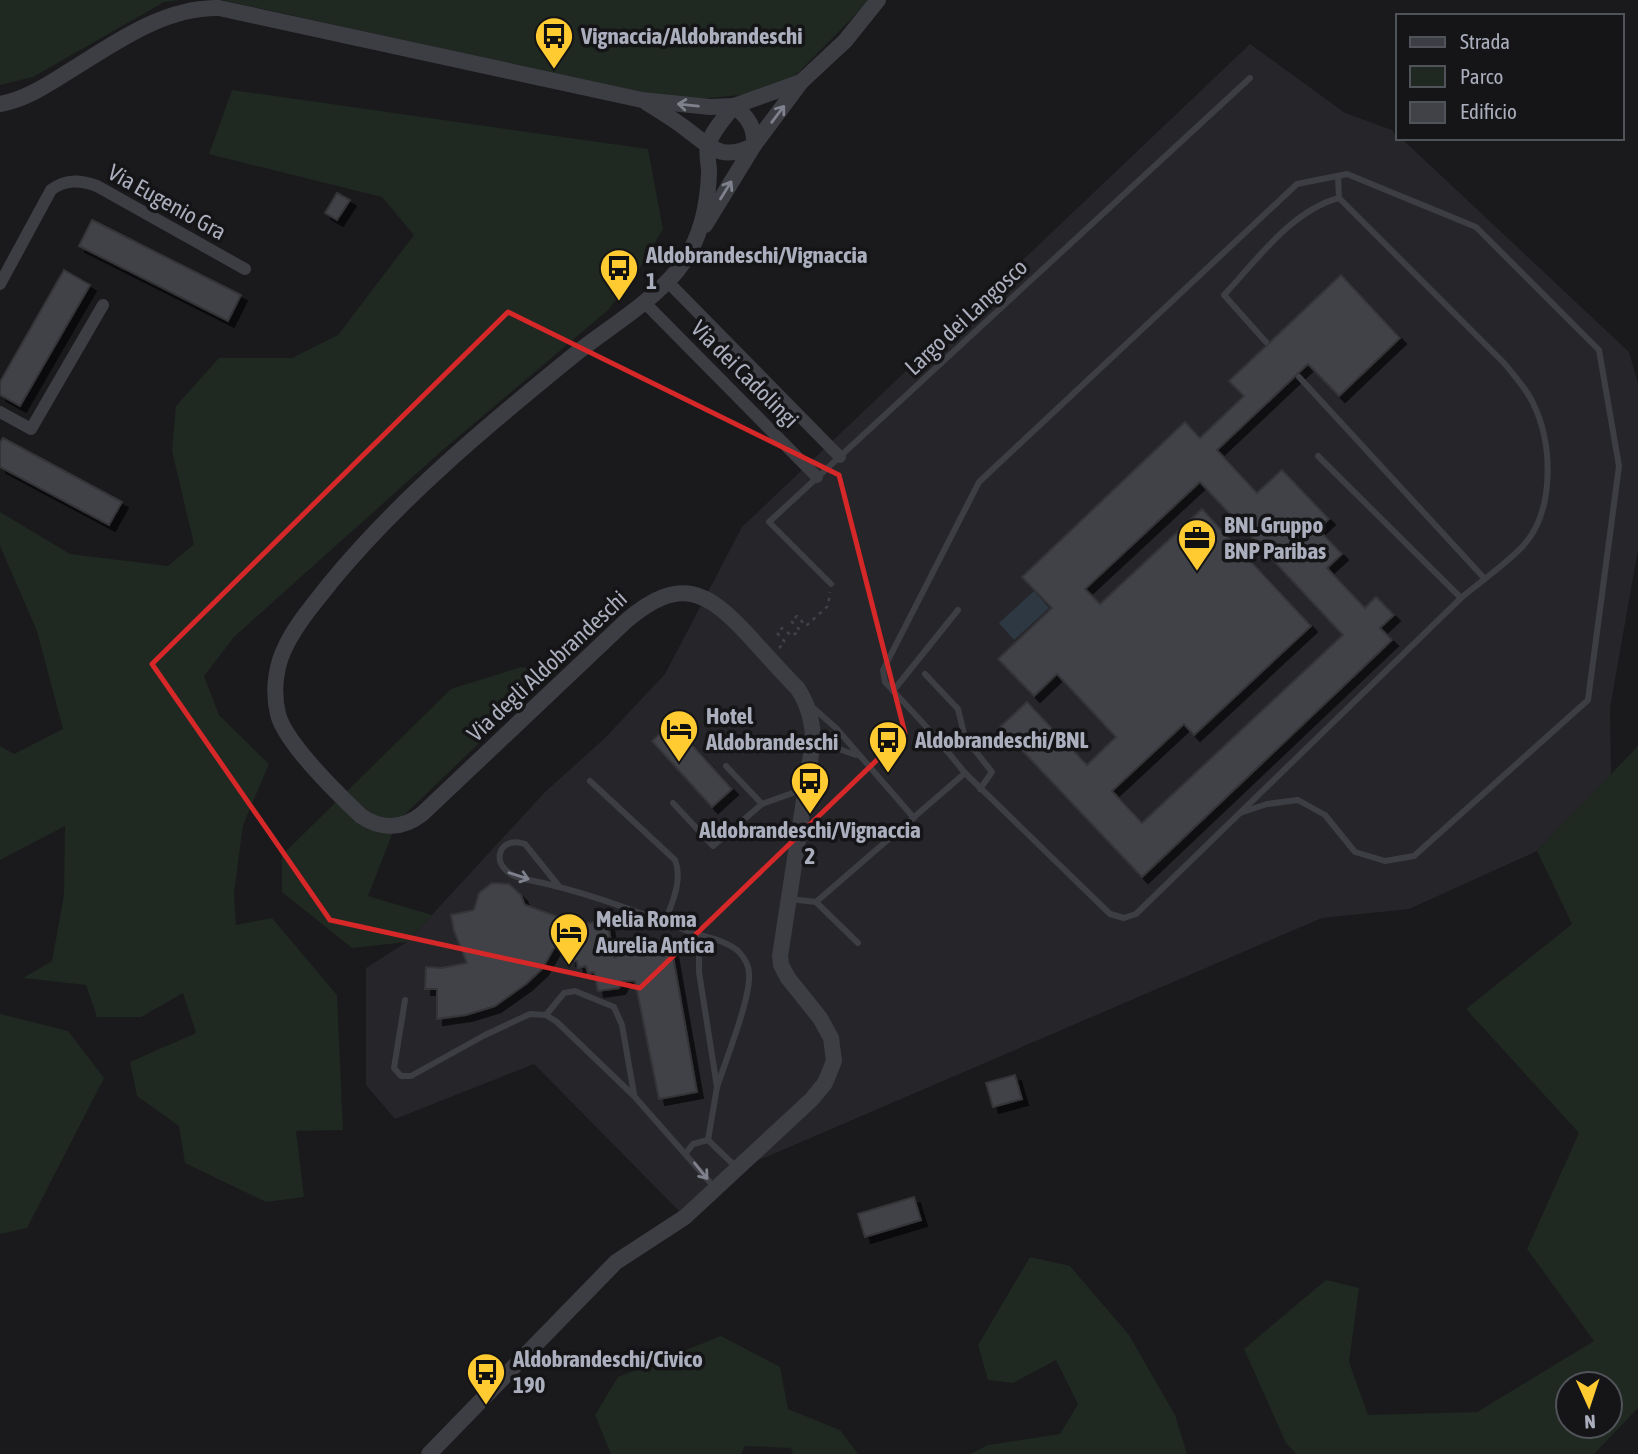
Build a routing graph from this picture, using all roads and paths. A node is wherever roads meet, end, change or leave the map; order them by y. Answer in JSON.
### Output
{"nodes":[{"id":1,"x":878,"y":0,"type":"edge"},
{"id":2,"x":1250,"y":78,"type":"dead end"},
{"id":3,"x":802,"y":82,"type":"junction"},
{"id":4,"x":642,"y":100,"type":"junction"},
{"id":5,"x":0,"y":104,"type":"edge"},
{"id":6,"x":734,"y":106,"type":"junction"},
{"id":7,"x":754,"y":145,"type":"junction"},
{"id":8,"x":707,"y":147,"type":"junction"},
{"id":9,"x":1338,"y":176,"type":"junction"},
{"id":10,"x":1339,"y":198,"type":"junction"},
{"id":11,"x":698,"y":235,"type":"junction"},
{"id":12,"x":244,"y":269,"type":"dead end"},
{"id":13,"x":667,"y":281,"type":"junction"},
{"id":14,"x":0,"y":284,"type":"edge"},
{"id":15,"x":643,"y":301,"type":"junction"},
{"id":16,"x":103,"y":305,"type":"dead end"},
{"id":17,"x":1266,"y":342,"type":"dead end"},
{"id":18,"x":1299,"y":377,"type":"dead end"},
{"id":19,"x":0,"y":412,"type":"edge"},
{"id":20,"x":1318,"y":456,"type":"dead end"},
{"id":21,"x":840,"y":457,"type":"junction"},
{"id":22,"x":817,"y":477,"type":"junction"},
{"id":23,"x":1484,"y":578,"type":"junction"},
{"id":24,"x":831,"y":584,"type":"dead end"},
{"id":25,"x":1461,"y":598,"type":"junction"},
{"id":26,"x":828,"y":606,"type":"dead end"},
{"id":27,"x":958,"y":610,"type":"dead end"},
{"id":28,"x":769,"y":658,"type":"junction"},
{"id":29,"x":925,"y":674,"type":"dead end"},
{"id":30,"x":893,"y":691,"type":"junction"},
{"id":31,"x":805,"y":701,"type":"junction"},
{"id":32,"x":811,"y":751,"type":"junction"},
{"id":33,"x":858,"y":755,"type":"junction"},
{"id":34,"x":726,"y":766,"type":"dead end"},
{"id":35,"x":965,"y":774,"type":"junction"},
{"id":36,"x":590,"y":781,"type":"dead end"},
{"id":37,"x":806,"y":789,"type":"junction"},
{"id":38,"x":980,"y":789,"type":"junction"},
{"id":39,"x":673,"y":803,"type":"dead end"},
{"id":40,"x":762,"y":804,"type":"junction"},
{"id":41,"x":1240,"y":813,"type":"junction"},
{"id":42,"x":914,"y":818,"type":"junction"},
{"id":43,"x":558,"y":885,"type":"junction"},
{"id":44,"x":789,"y":899,"type":"junction"},
{"id":45,"x":816,"y":902,"type":"junction"},
{"id":46,"x":665,"y":922,"type":"junction"},
{"id":47,"x":712,"y":940,"type":"junction"},
{"id":48,"x":858,"y":943,"type":"dead end"},
{"id":49,"x":405,"y":1000,"type":"dead end"},
{"id":50,"x":546,"y":1015,"type":"junction"},
{"id":51,"x":717,"y":1087,"type":"junction"},
{"id":52,"x":634,"y":1096,"type":"junction"},
{"id":53,"x":708,"y":1140,"type":"junction"},
{"id":54,"x":686,"y":1153,"type":"junction"},
{"id":55,"x":738,"y":1169,"type":"junction"},
{"id":56,"x":716,"y":1189,"type":"junction"},
{"id":57,"x":429,"y":1454,"type":"edge"}],
"edges":[{"from":1,"to":3,"type":"street"},
{"from":2,"to":21,"type":"lane","name":"Largo dei Langosco"},
{"from":3,"to":6,"type":"street"},
{"from":7,"to":3,"type":"street","one_way":true},
{"from":4,"to":5,"type":"street"},
{"from":6,"to":4,"type":"street","one_way":true},
{"from":4,"to":8,"type":"street"},
{"from":6,"to":7,"type":"street"},
{"from":6,"to":8,"type":"street"},
{"from":7,"to":8,"type":"street"},
{"from":11,"to":7,"type":"street","one_way":true},
{"from":8,"to":11,"type":"street","name":"Via degli Aldobrandeschi"},
{"from":9,"to":10,"type":"lane"},
{"from":9,"to":30,"type":"lane"},
{"from":9,"to":41,"type":"lane"},
{"from":10,"to":17,"type":"lane"},
{"from":10,"to":23,"type":"lane"},
{"from":11,"to":13,"type":"street","name":"Via degli Aldobrandeschi"},
{"from":12,"to":14,"type":"street","name":"Via Eugenio Gra"},
{"from":13,"to":15,"type":"street","name":"Via degli Aldobrandeschi"},
{"from":13,"to":21,"type":"street","name":"Via dei Cadolingi"},
{"from":15,"to":22,"type":"street","name":"Via dei Cadolingi"},
{"from":15,"to":28,"type":"street","name":"Via degli Aldobrandeschi"},
{"from":16,"to":19,"type":"street"},
{"from":18,"to":23,"type":"lane"},
{"from":20,"to":25,"type":"lane"},
{"from":21,"to":22,"type":"lane","name":"Largo dei Langosco"},
{"from":22,"to":24,"type":"lane","name":"Largo dei Langosco"},
{"from":23,"to":25,"type":"lane"},
{"from":25,"to":41,"type":"lane"},
{"from":26,"to":28,"type":"path"},
{"from":27,"to":30,"type":"lane"},
{"from":28,"to":31,"type":"street","name":"Via degli Aldobrandeschi"},
{"from":29,"to":38,"type":"lane"},
{"from":30,"to":35,"type":"lane"},
{"from":31,"to":32,"type":"street","name":"Via degli Aldobrandeschi"},
{"from":31,"to":33,"type":"lane"},
{"from":32,"to":33,"type":"lane"},
{"from":32,"to":37,"type":"street","name":"Via degli Aldobrandeschi"},
{"from":33,"to":42,"type":"lane"},
{"from":34,"to":40,"type":"lane"},
{"from":35,"to":38,"type":"lane"},
{"from":35,"to":42,"type":"lane"},
{"from":36,"to":46,"type":"lane"},
{"from":37,"to":40,"type":"lane"},
{"from":37,"to":44,"type":"street","name":"Via degli Aldobrandeschi"},
{"from":38,"to":41,"type":"lane"},
{"from":39,"to":40,"type":"lane"},
{"from":42,"to":45,"type":"lane"},
{"from":43,"to":43,"type":"lane","one_way":true},
{"from":43,"to":46,"type":"lane"},
{"from":44,"to":45,"type":"lane"},
{"from":44,"to":55,"type":"street","name":"Via degli Aldobrandeschi"},
{"from":45,"to":48,"type":"lane"},
{"from":46,"to":47,"type":"lane"},
{"from":47,"to":51,"type":"lane"},
{"from":47,"to":51,"type":"lane"},
{"from":49,"to":50,"type":"lane"},
{"from":50,"to":52,"type":"lane"},
{"from":50,"to":52,"type":"lane"},
{"from":51,"to":53,"type":"lane"},
{"from":52,"to":54,"type":"lane"},
{"from":53,"to":54,"type":"lane"},
{"from":53,"to":55,"type":"lane"},
{"from":54,"to":56,"type":"lane","one_way":true},
{"from":55,"to":56,"type":"street","name":"Via degli Aldobrandeschi"},
{"from":56,"to":57,"type":"street","name":"Via degli Aldobrandeschi"}]}
